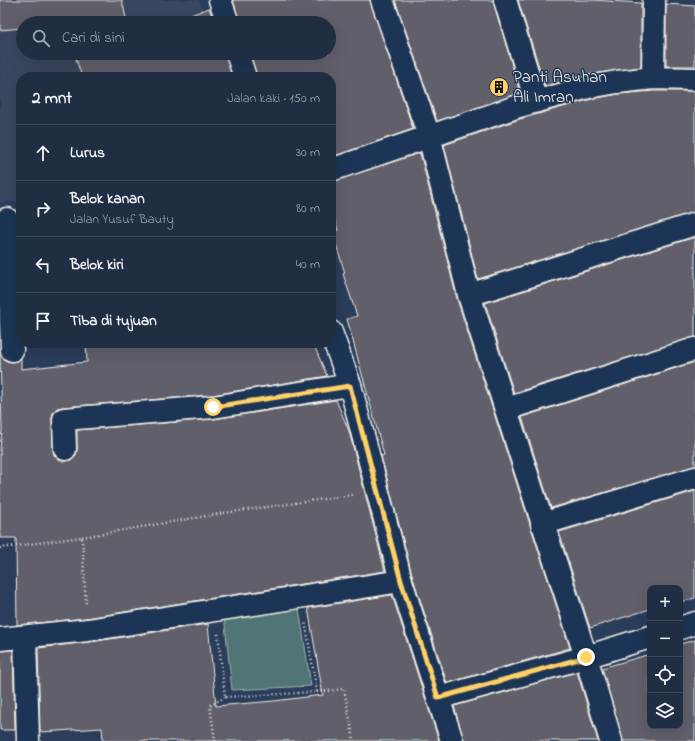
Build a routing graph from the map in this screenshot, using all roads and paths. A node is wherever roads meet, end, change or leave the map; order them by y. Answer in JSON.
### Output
{"nodes":[{"id":1,"x":220,"y":0,"type":"edge"},
{"id":2,"x":382,"y":0,"type":"edge"},
{"id":3,"x":505,"y":0,"type":"edge"},
{"id":4,"x":654,"y":0,"type":"edge"},
{"id":5,"x":226,"y":16,"type":"edge"},
{"id":6,"x":239,"y":60,"type":"edge"},
{"id":7,"x":243,"y":72,"type":"edge"},
{"id":8,"x":653,"y":78,"type":"junction"},
{"id":9,"x":695,"y":79,"type":"edge"},
{"id":10,"x":536,"y":101,"type":"junction"},
{"id":11,"x":428,"y":136,"type":"junction"},
{"id":12,"x":336,"y":168,"type":"edge"},
{"id":13,"x":9,"y":219,"type":"edge"},
{"id":14,"x":695,"y":224,"type":"edge"},
{"id":15,"x":469,"y":295,"type":"junction"},
{"id":16,"x":336,"y":346,"type":"edge"},
{"id":17,"x":695,"y":349,"type":"edge"},
{"id":18,"x":12,"y":350,"type":"dead end"},
{"id":19,"x":350,"y":386,"type":"junction"},
{"id":20,"x":506,"y":409,"type":"junction"},
{"id":21,"x":65,"y":449,"type":"dead end"},
{"id":22,"x":695,"y":478,"type":"edge"},
{"id":23,"x":377,"y":491,"type":"junction"},
{"id":24,"x":542,"y":524,"type":"junction"},
{"id":25,"x":82,"y":537,"type":"junction"},
{"id":26,"x":0,"y":548,"type":"edge"},
{"id":27,"x":401,"y":581,"type":"junction"},
{"id":28,"x":302,"y":596,"type":"junction"},
{"id":29,"x":216,"y":609,"type":"junction"},
{"id":30,"x":695,"y":623,"type":"edge"},
{"id":31,"x":683,"y":627,"type":"edge"},
{"id":32,"x":88,"y":630,"type":"junction"},
{"id":33,"x":25,"y":637,"type":"junction"},
{"id":34,"x":647,"y":638,"type":"edge"},
{"id":35,"x":0,"y":640,"type":"edge"},
{"id":36,"x":586,"y":657,"type":"junction"},
{"id":37,"x":317,"y":692,"type":"junction"},
{"id":38,"x":225,"y":697,"type":"junction"},
{"id":39,"x":438,"y":698,"type":"junction"},
{"id":40,"x":28,"y":741,"type":"edge"},
{"id":41,"x":215,"y":741,"type":"edge"},
{"id":42,"x":354,"y":741,"type":"edge"},
{"id":43,"x":452,"y":741,"type":"edge"},
{"id":44,"x":611,"y":741,"type":"edge"}],
"edges":[{"from":1,"to":5,"type":"street"},
{"from":2,"to":11,"type":"street"},
{"from":3,"to":10,"type":"street"},
{"from":4,"to":8,"type":"street"},
{"from":6,"to":7,"type":"street"},
{"from":8,"to":9,"type":"street"},
{"from":8,"to":10,"type":"street"},
{"from":10,"to":11,"type":"street"},
{"from":11,"to":12,"type":"street"},
{"from":11,"to":15,"type":"street"},
{"from":13,"to":18,"type":"street"},
{"from":14,"to":15,"type":"street"},
{"from":15,"to":20,"type":"street"},
{"from":16,"to":19,"type":"street"},
{"from":17,"to":20,"type":"street"},
{"from":19,"to":21,"type":"street"},
{"from":19,"to":23,"type":"street"},
{"from":20,"to":24,"type":"street"},
{"from":22,"to":24,"type":"street"},
{"from":23,"to":25,"type":"path"},
{"from":23,"to":27,"type":"street"},
{"from":24,"to":36,"type":"street"},
{"from":25,"to":26,"type":"path"},
{"from":25,"to":32,"type":"path"},
{"from":27,"to":28,"type":"street"},
{"from":27,"to":39,"type":"street"},
{"from":28,"to":29,"type":"street"},
{"from":28,"to":37,"type":"path"},
{"from":29,"to":32,"type":"street"},
{"from":29,"to":38,"type":"path"},
{"from":30,"to":31,"type":"street"},
{"from":32,"to":33,"type":"street"},
{"from":33,"to":35,"type":"street"},
{"from":33,"to":40,"type":"street"},
{"from":34,"to":36,"type":"street"},
{"from":36,"to":39,"type":"street"},
{"from":36,"to":44,"type":"street"},
{"from":37,"to":38,"type":"path"},
{"from":37,"to":42,"type":"path"},
{"from":38,"to":41,"type":"path"},
{"from":39,"to":43,"type":"street"}]}
